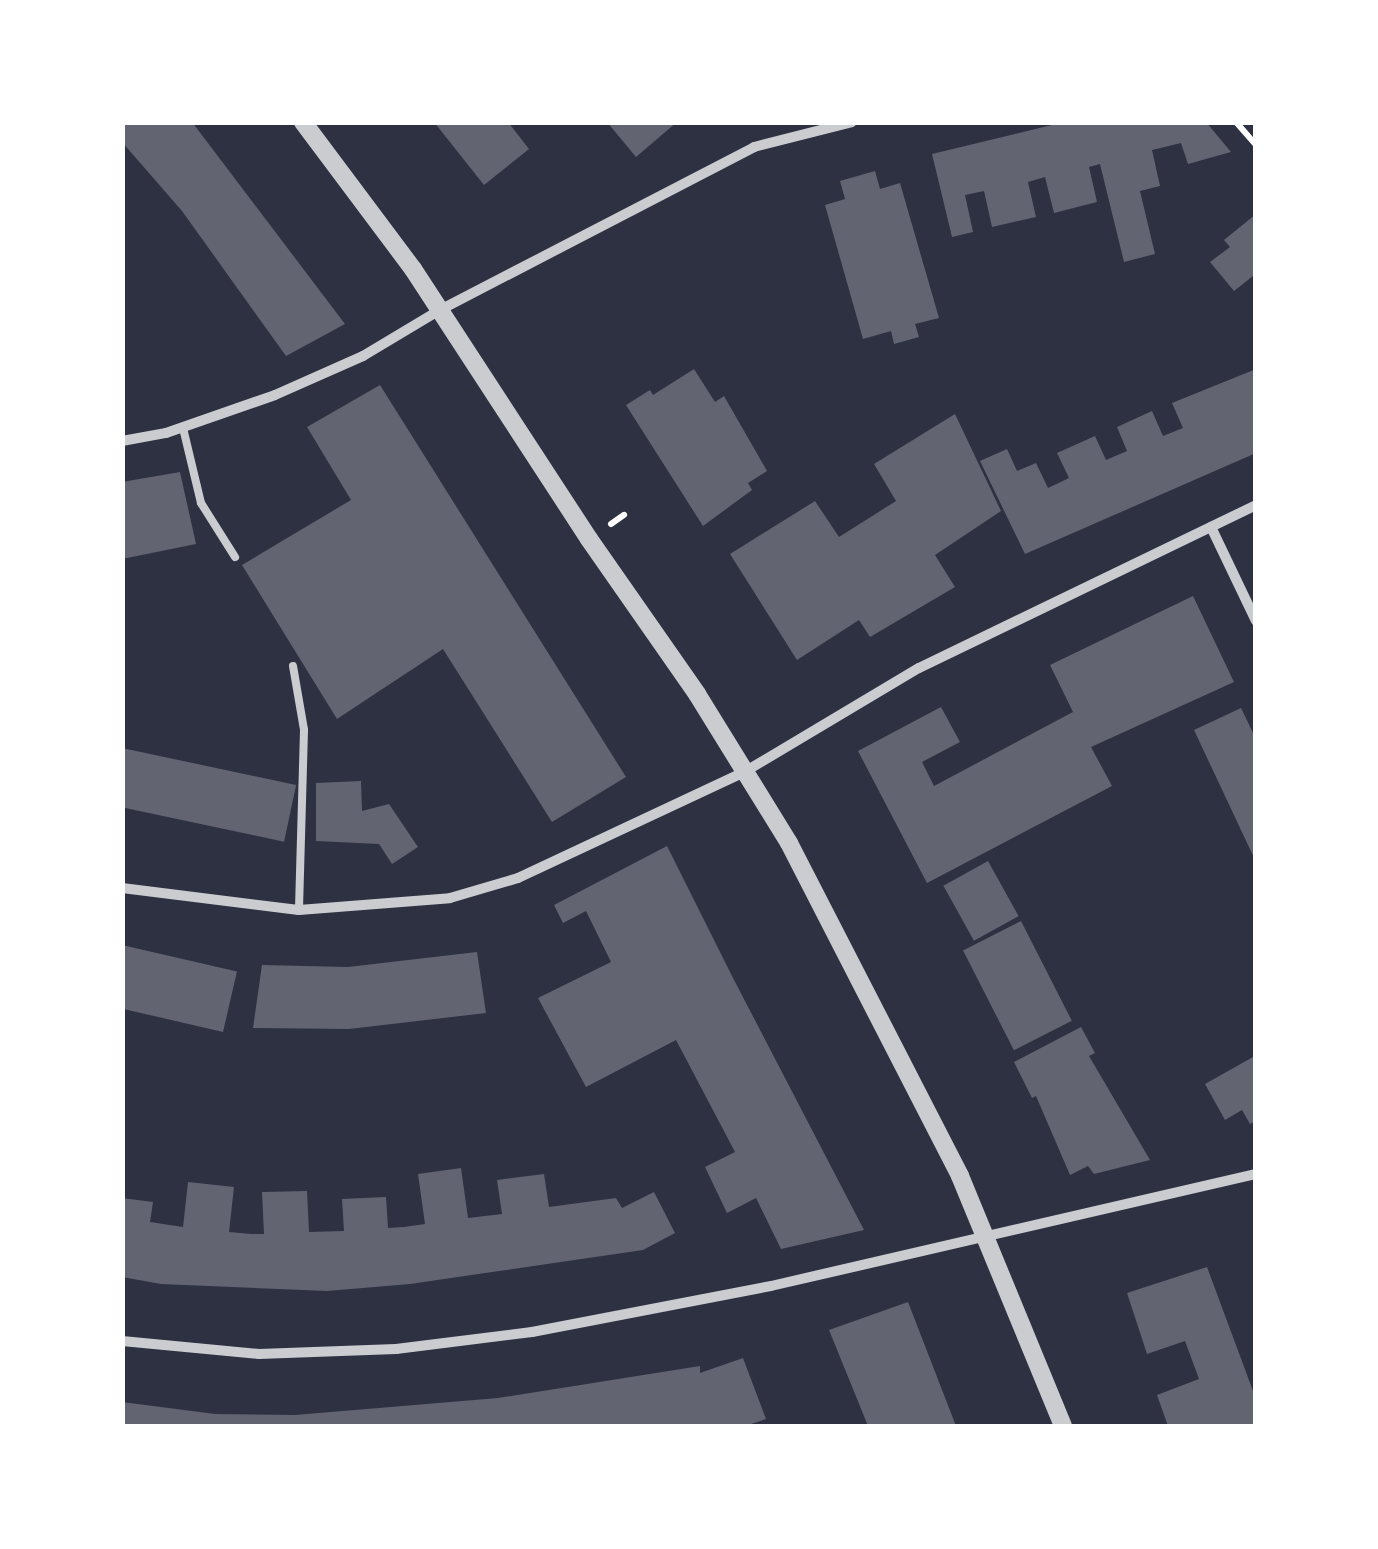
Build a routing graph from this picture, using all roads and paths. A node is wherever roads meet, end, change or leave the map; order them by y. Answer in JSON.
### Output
{"nodes":[{"id":1,"x":302,"y":122,"type":"edge"},
{"id":2,"x":852,"y":122,"type":"edge"},
{"id":3,"x":1236,"y":122,"type":"edge"},
{"id":4,"x":1256,"y":145,"type":"edge"},
{"id":5,"x":440,"y":310,"type":"junction"},
{"id":6,"x":183,"y":428,"type":"junction"},
{"id":7,"x":122,"y":441,"type":"edge"},
{"id":8,"x":1256,"y":505,"type":"edge"},
{"id":9,"x":624,"y":515,"type":"dead end"},
{"id":10,"x":610,"y":524,"type":"dead end"},
{"id":11,"x":1211,"y":526,"type":"junction"},
{"id":12,"x":235,"y":557,"type":"dead end"},
{"id":13,"x":1256,"y":621,"type":"edge"},
{"id":14,"x":293,"y":666,"type":"dead end"},
{"id":15,"x":746,"y":771,"type":"junction"},
{"id":16,"x":122,"y":888,"type":"edge"},
{"id":17,"x":300,"y":910,"type":"junction"},
{"id":18,"x":1256,"y":1174,"type":"edge"},
{"id":19,"x":988,"y":1237,"type":"junction"},
{"id":20,"x":122,"y":1341,"type":"edge"},
{"id":21,"x":1063,"y":1426,"type":"edge"}],
"edges":[{"from":1,"to":5,"type":"street"},
{"from":2,"to":5,"type":"street"},
{"from":3,"to":4,"type":"path"},
{"from":5,"to":6,"type":"street"},
{"from":5,"to":15,"type":"street"},
{"from":6,"to":7,"type":"street"},
{"from":6,"to":12,"type":"lane"},
{"from":8,"to":11,"type":"street"},
{"from":9,"to":10,"type":"path"},
{"from":11,"to":13,"type":"street"},
{"from":11,"to":15,"type":"street"},
{"from":14,"to":17,"type":"lane"},
{"from":15,"to":17,"type":"street"},
{"from":15,"to":19,"type":"street"},
{"from":16,"to":17,"type":"street"},
{"from":18,"to":19,"type":"street"},
{"from":19,"to":20,"type":"street"},
{"from":19,"to":21,"type":"street"}]}
